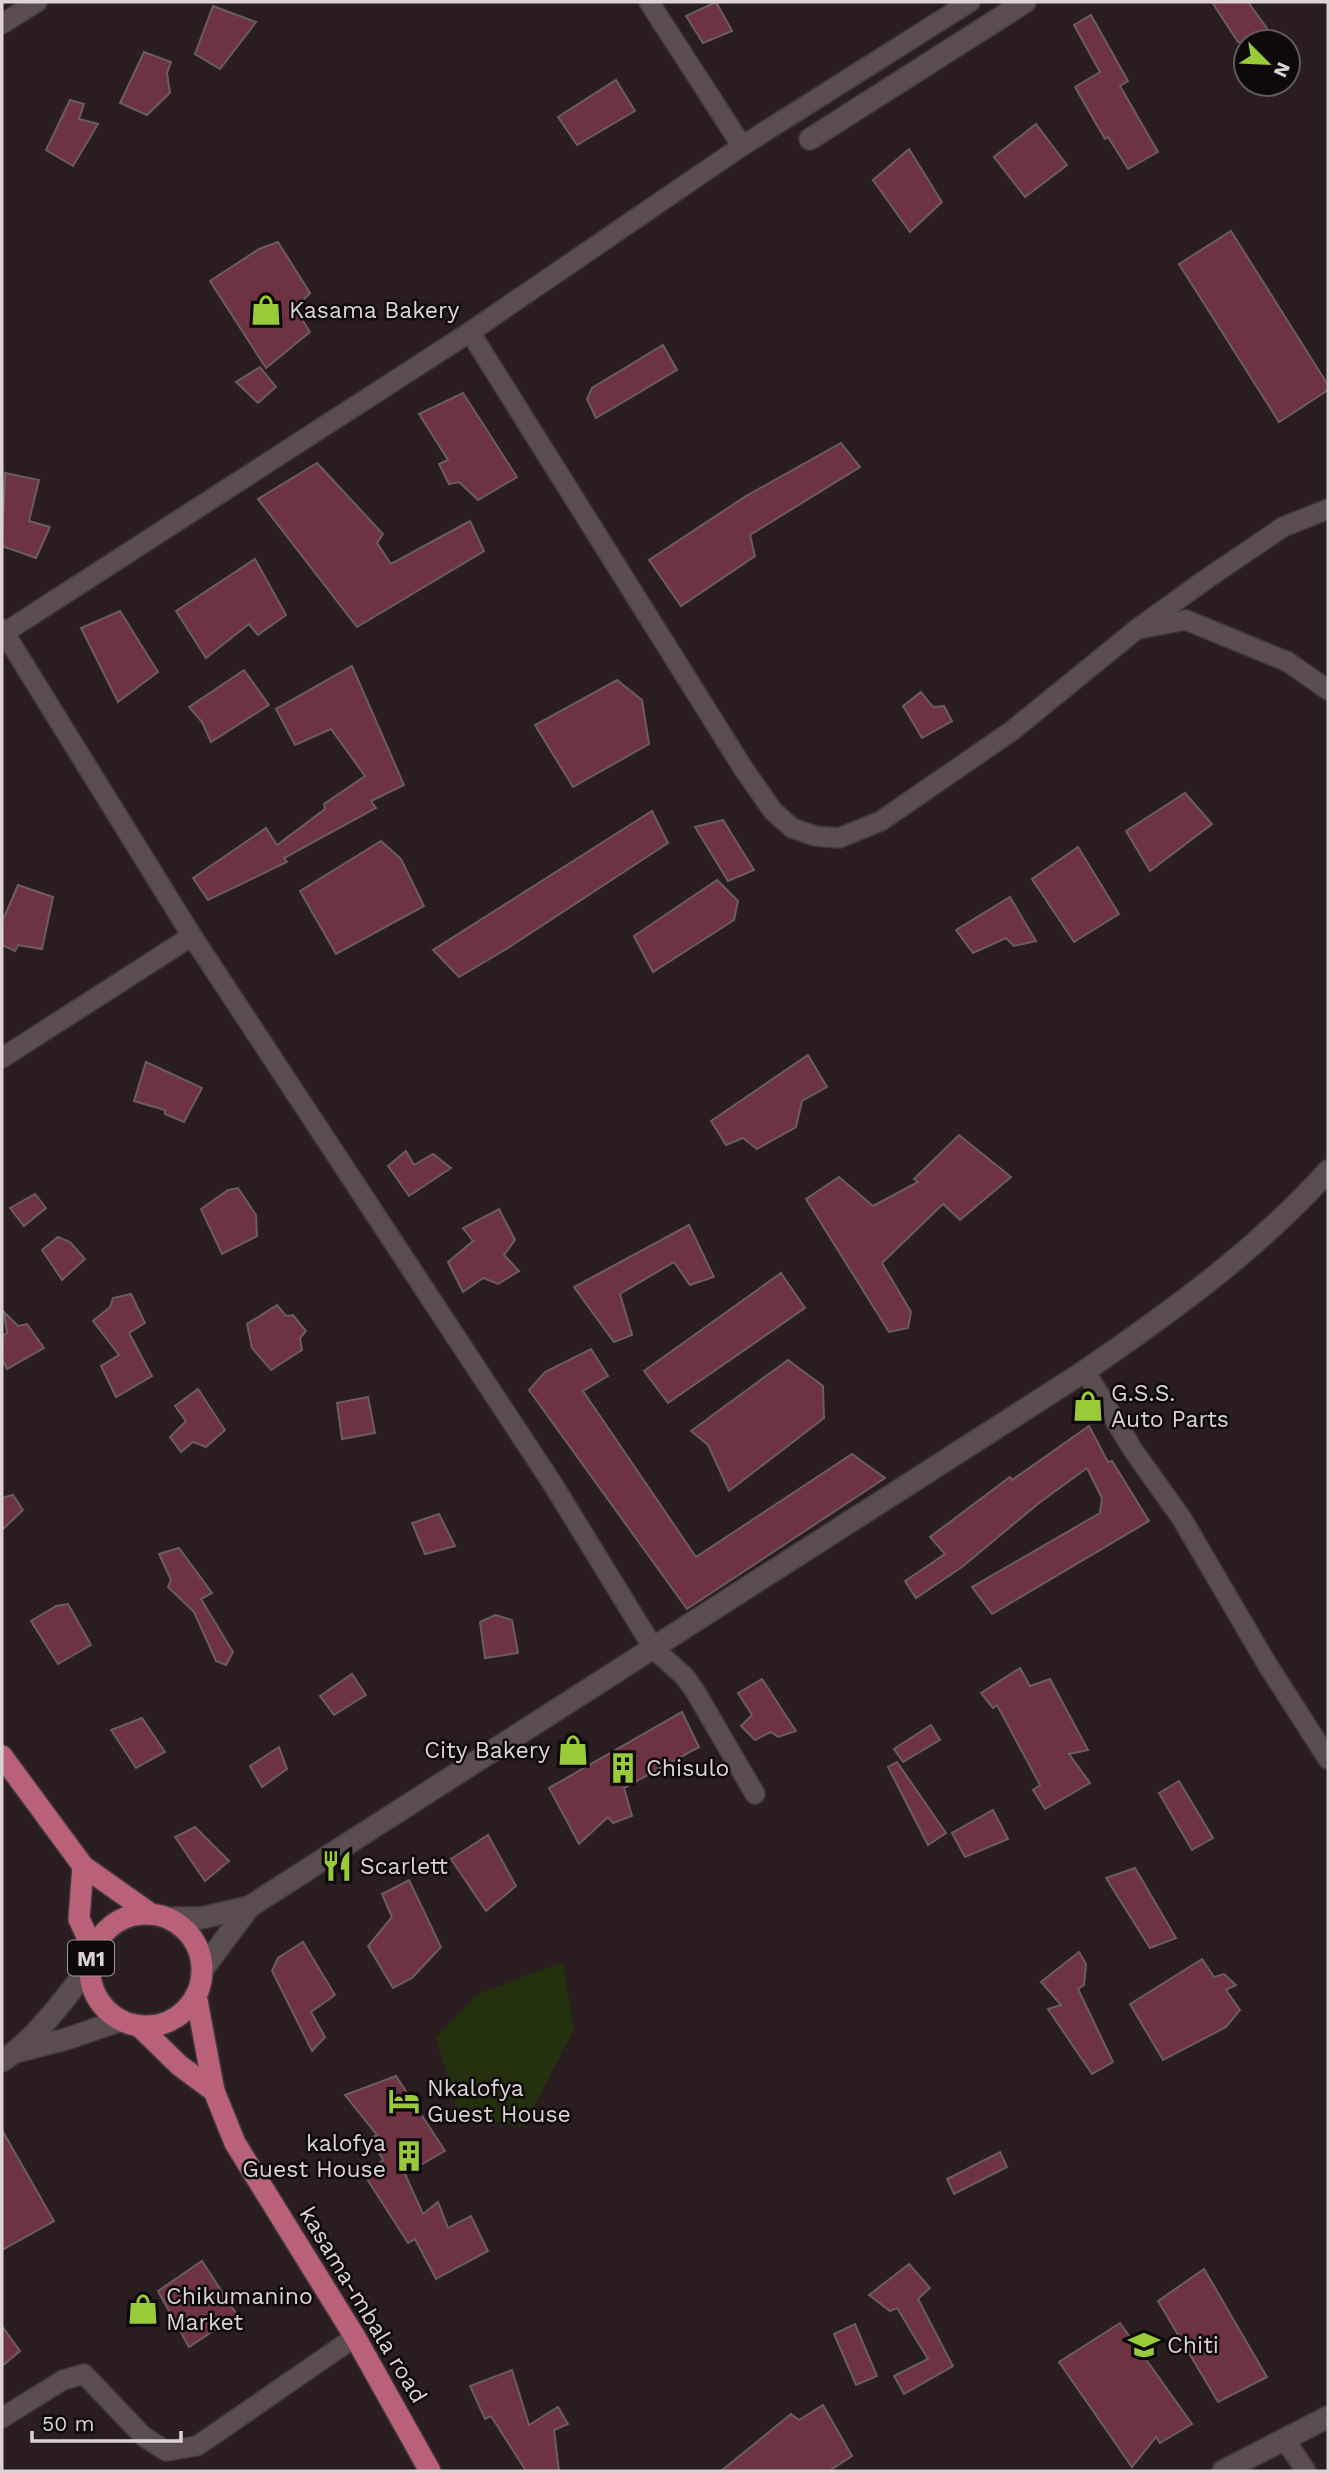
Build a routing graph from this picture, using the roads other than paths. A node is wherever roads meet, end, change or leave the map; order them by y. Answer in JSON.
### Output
{"nodes":[{"id":1,"x":37,"y":2,"type":"edge"},
{"id":2,"x":649,"y":2,"type":"edge"},
{"id":3,"x":970,"y":2,"type":"edge"},
{"id":4,"x":1024,"y":2,"type":"edge"},
{"id":5,"x":2,"y":24,"type":"edge"},
{"id":6,"x":810,"y":139,"type":"dead end"},
{"id":7,"x":742,"y":146,"type":"junction"},
{"id":8,"x":470,"y":332,"type":"junction"},
{"id":9,"x":1328,"y":509,"type":"edge"},
{"id":10,"x":1137,"y":629,"type":"junction"},
{"id":11,"x":3,"y":631,"type":"edge"},
{"id":12,"x":1328,"y":690,"type":"edge"},
{"id":13,"x":192,"y":936,"type":"junction"},
{"id":14,"x":2,"y":1058,"type":"edge"},
{"id":15,"x":1328,"y":1171,"type":"edge"},
{"id":16,"x":1085,"y":1371,"type":"junction"},
{"id":17,"x":654,"y":1649,"type":"junction"},
{"id":18,"x":2,"y":1756,"type":"edge"},
{"id":19,"x":1328,"y":1759,"type":"edge"},
{"id":20,"x":755,"y":1794,"type":"dead end"},
{"id":21,"x":83,"y":1866,"type":"junction"},
{"id":22,"x":249,"y":1907,"type":"junction"},
{"id":23,"x":159,"y":1916,"type":"junction"},
{"id":24,"x":91,"y":1959,"type":"junction"},
{"id":25,"x":202,"y":1970,"type":"junction"},
{"id":26,"x":196,"y":1995,"type":"junction"},
{"id":27,"x":130,"y":2024,"type":"junction"},
{"id":28,"x":9,"y":2056,"type":"edge"},
{"id":29,"x":214,"y":2091,"type":"junction"},
{"id":30,"x":355,"y":2337,"type":"junction"},
{"id":31,"x":1328,"y":2417,"type":"edge"},
{"id":32,"x":2,"y":2418,"type":"edge"},
{"id":33,"x":1285,"y":2440,"type":"junction"},
{"id":34,"x":430,"y":2471,"type":"edge"},
{"id":35,"x":1223,"y":2471,"type":"edge"},
{"id":36,"x":1306,"y":2471,"type":"edge"}],
"edges":[{"from":1,"to":5,"type":"street"},
{"from":2,"to":7,"type":"street"},
{"from":3,"to":7,"type":"street"},
{"from":4,"to":6,"type":"street"},
{"from":7,"to":8,"type":"street"},
{"from":8,"to":10,"type":"street"},
{"from":8,"to":11,"type":"street"},
{"from":9,"to":10,"type":"street"},
{"from":10,"to":12,"type":"street"},
{"from":11,"to":13,"type":"street"},
{"from":13,"to":14,"type":"street"},
{"from":13,"to":17,"type":"street"},
{"from":15,"to":16,"type":"street"},
{"from":16,"to":17,"type":"street"},
{"from":16,"to":19,"type":"street"},
{"from":17,"to":20,"type":"street"},
{"from":17,"to":22,"type":"street"},
{"from":18,"to":21,"type":"main road"},
{"from":21,"to":23,"type":"main road"},
{"from":21,"to":24,"type":"main road","number":"M1"},
{"from":22,"to":23,"type":"street"},
{"from":22,"to":25,"type":"street"},
{"from":23,"to":24,"type":"main road","number":"M1"},
{"from":23,"to":25,"type":"main road"},
{"from":24,"to":27,"type":"main road","number":"M1"},
{"from":24,"to":28,"type":"street"},
{"from":25,"to":26,"type":"main road"},
{"from":26,"to":27,"type":"main road"},
{"from":26,"to":29,"type":"main road","name":"kasama-mbala road"},
{"from":27,"to":28,"type":"street"},
{"from":27,"to":29,"type":"main road","number":"M1"},
{"from":29,"to":30,"type":"main road","name":"kasama-mbala road"},
{"from":30,"to":32,"type":"street"},
{"from":30,"to":34,"type":"main road","name":"kasama-mbala road"},
{"from":31,"to":33,"type":"street"},
{"from":33,"to":35,"type":"street"},
{"from":33,"to":36,"type":"street"}]}
